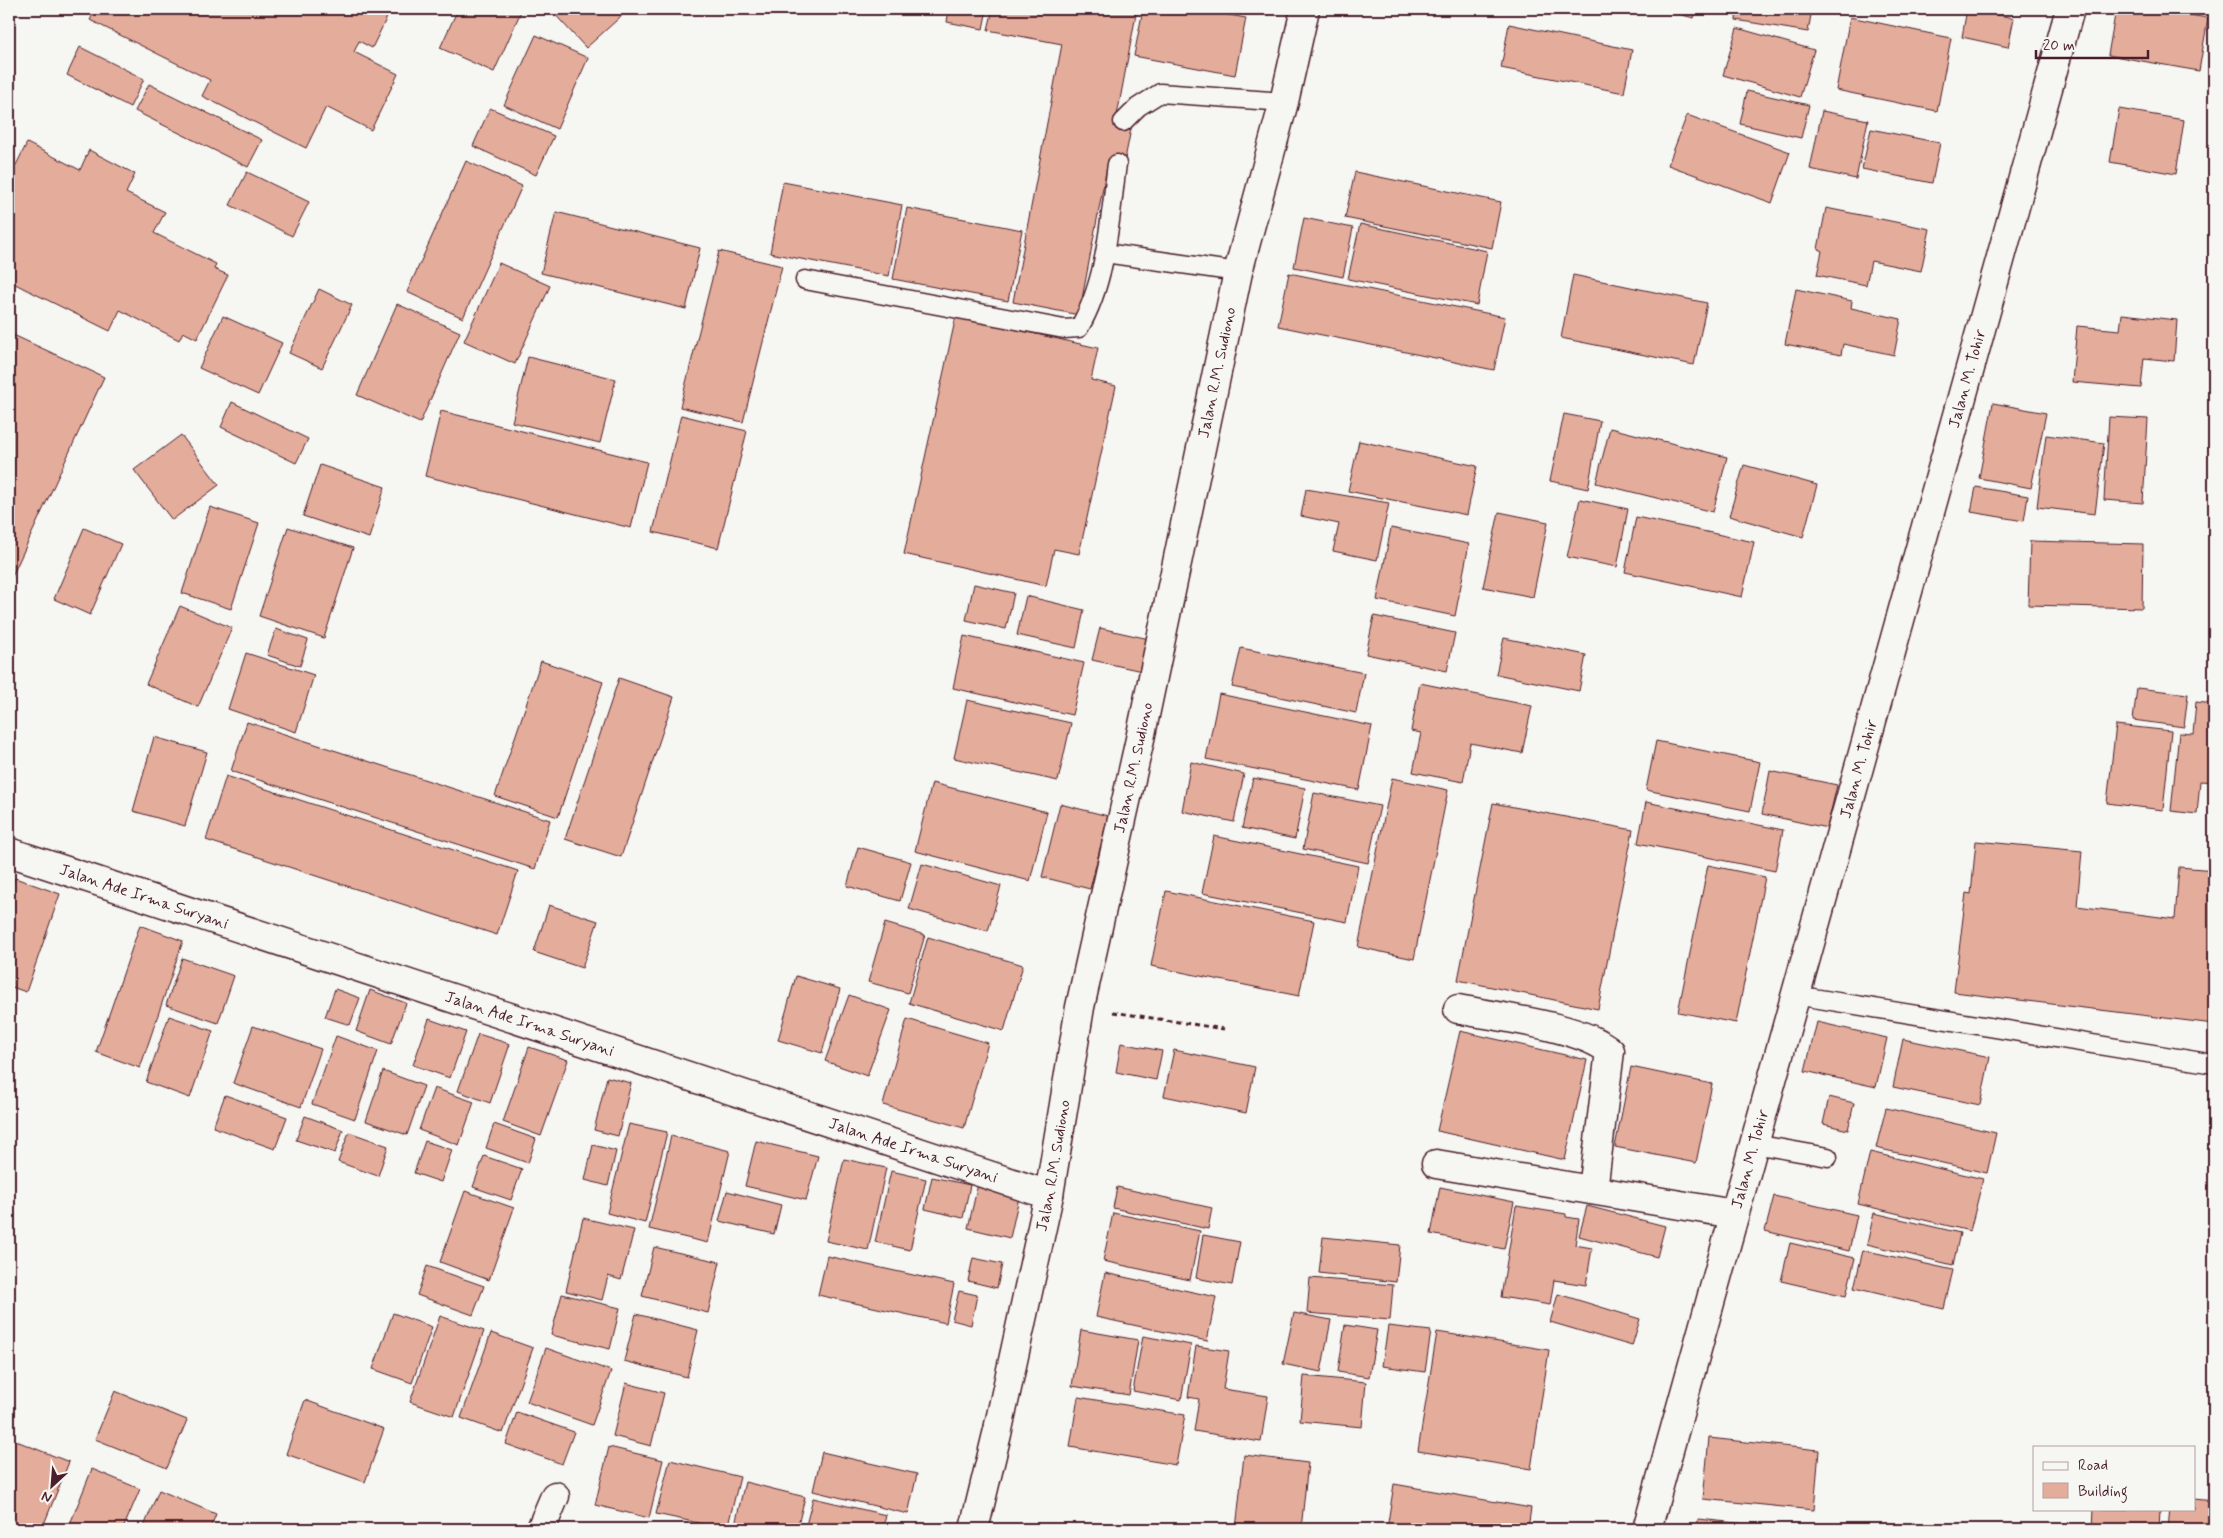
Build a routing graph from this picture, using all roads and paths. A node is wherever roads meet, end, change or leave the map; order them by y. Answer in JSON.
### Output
{"nodes":[{"id":1,"x":1305,"y":9,"type":"edge"},
{"id":2,"x":2070,"y":9,"type":"edge"},
{"id":3,"x":1284,"y":102,"type":"junction"},
{"id":4,"x":1123,"y":122,"type":"dead end"},
{"id":5,"x":1117,"y":164,"type":"dead end"},
{"id":6,"x":1105,"y":253,"type":"junction"},
{"id":7,"x":1238,"y":272,"type":"junction"},
{"id":8,"x":805,"y":280,"type":"dead end"},
{"id":9,"x":9,"y":852,"type":"edge"},
{"id":10,"x":1795,"y":996,"type":"junction"},
{"id":11,"x":1080,"y":1007,"type":"junction"},
{"id":12,"x":1458,"y":1009,"type":"dead end"},
{"id":13,"x":1224,"y":1029,"type":"dead end"},
{"id":14,"x":2214,"y":1064,"type":"edge"},
{"id":15,"x":1754,"y":1144,"type":"junction"},
{"id":16,"x":1828,"y":1157,"type":"dead end"},
{"id":17,"x":1436,"y":1164,"type":"dead end"},
{"id":18,"x":1593,"y":1190,"type":"junction"},
{"id":19,"x":1049,"y":1194,"type":"junction"},
{"id":20,"x":1734,"y":1214,"type":"junction"},
{"id":21,"x":554,"y":1496,"type":"dead end"},
{"id":22,"x":541,"y":1529,"type":"edge"},
{"id":23,"x":974,"y":1529,"type":"edge"},
{"id":24,"x":1647,"y":1529,"type":"edge"}],
"edges":[{"from":1,"to":3,"type":"street","name":"Jalan R.M. Sudiono"},
{"from":2,"to":10,"type":"street","name":"Jalan M. Tohir"},
{"from":3,"to":4,"type":"lane"},
{"from":3,"to":7,"type":"street","name":"Jalan R.M. Sudiono"},
{"from":5,"to":6,"type":"lane"},
{"from":6,"to":7,"type":"lane"},
{"from":6,"to":8,"type":"lane"},
{"from":7,"to":11,"type":"street","name":"Jalan R.M. Sudiono"},
{"from":9,"to":19,"type":"street","name":"Jalan Ade Irma Suryani"},
{"from":10,"to":14,"type":"lane"},
{"from":10,"to":15,"type":"street","name":"Jalan M. Tohir"},
{"from":11,"to":13,"type":"path"},
{"from":11,"to":19,"type":"street","name":"Jalan R.M. Sudiono"},
{"from":12,"to":18,"type":"street"},
{"from":15,"to":16,"type":"lane"},
{"from":15,"to":20,"type":"street","name":"Jalan M. Tohir"},
{"from":17,"to":18,"type":"street"},
{"from":18,"to":20,"type":"street"},
{"from":19,"to":23,"type":"street","name":"Jalan R.M. Sudiono"},
{"from":20,"to":24,"type":"street","name":"Jalan M. Tohir"},
{"from":21,"to":22,"type":"street"}]}
